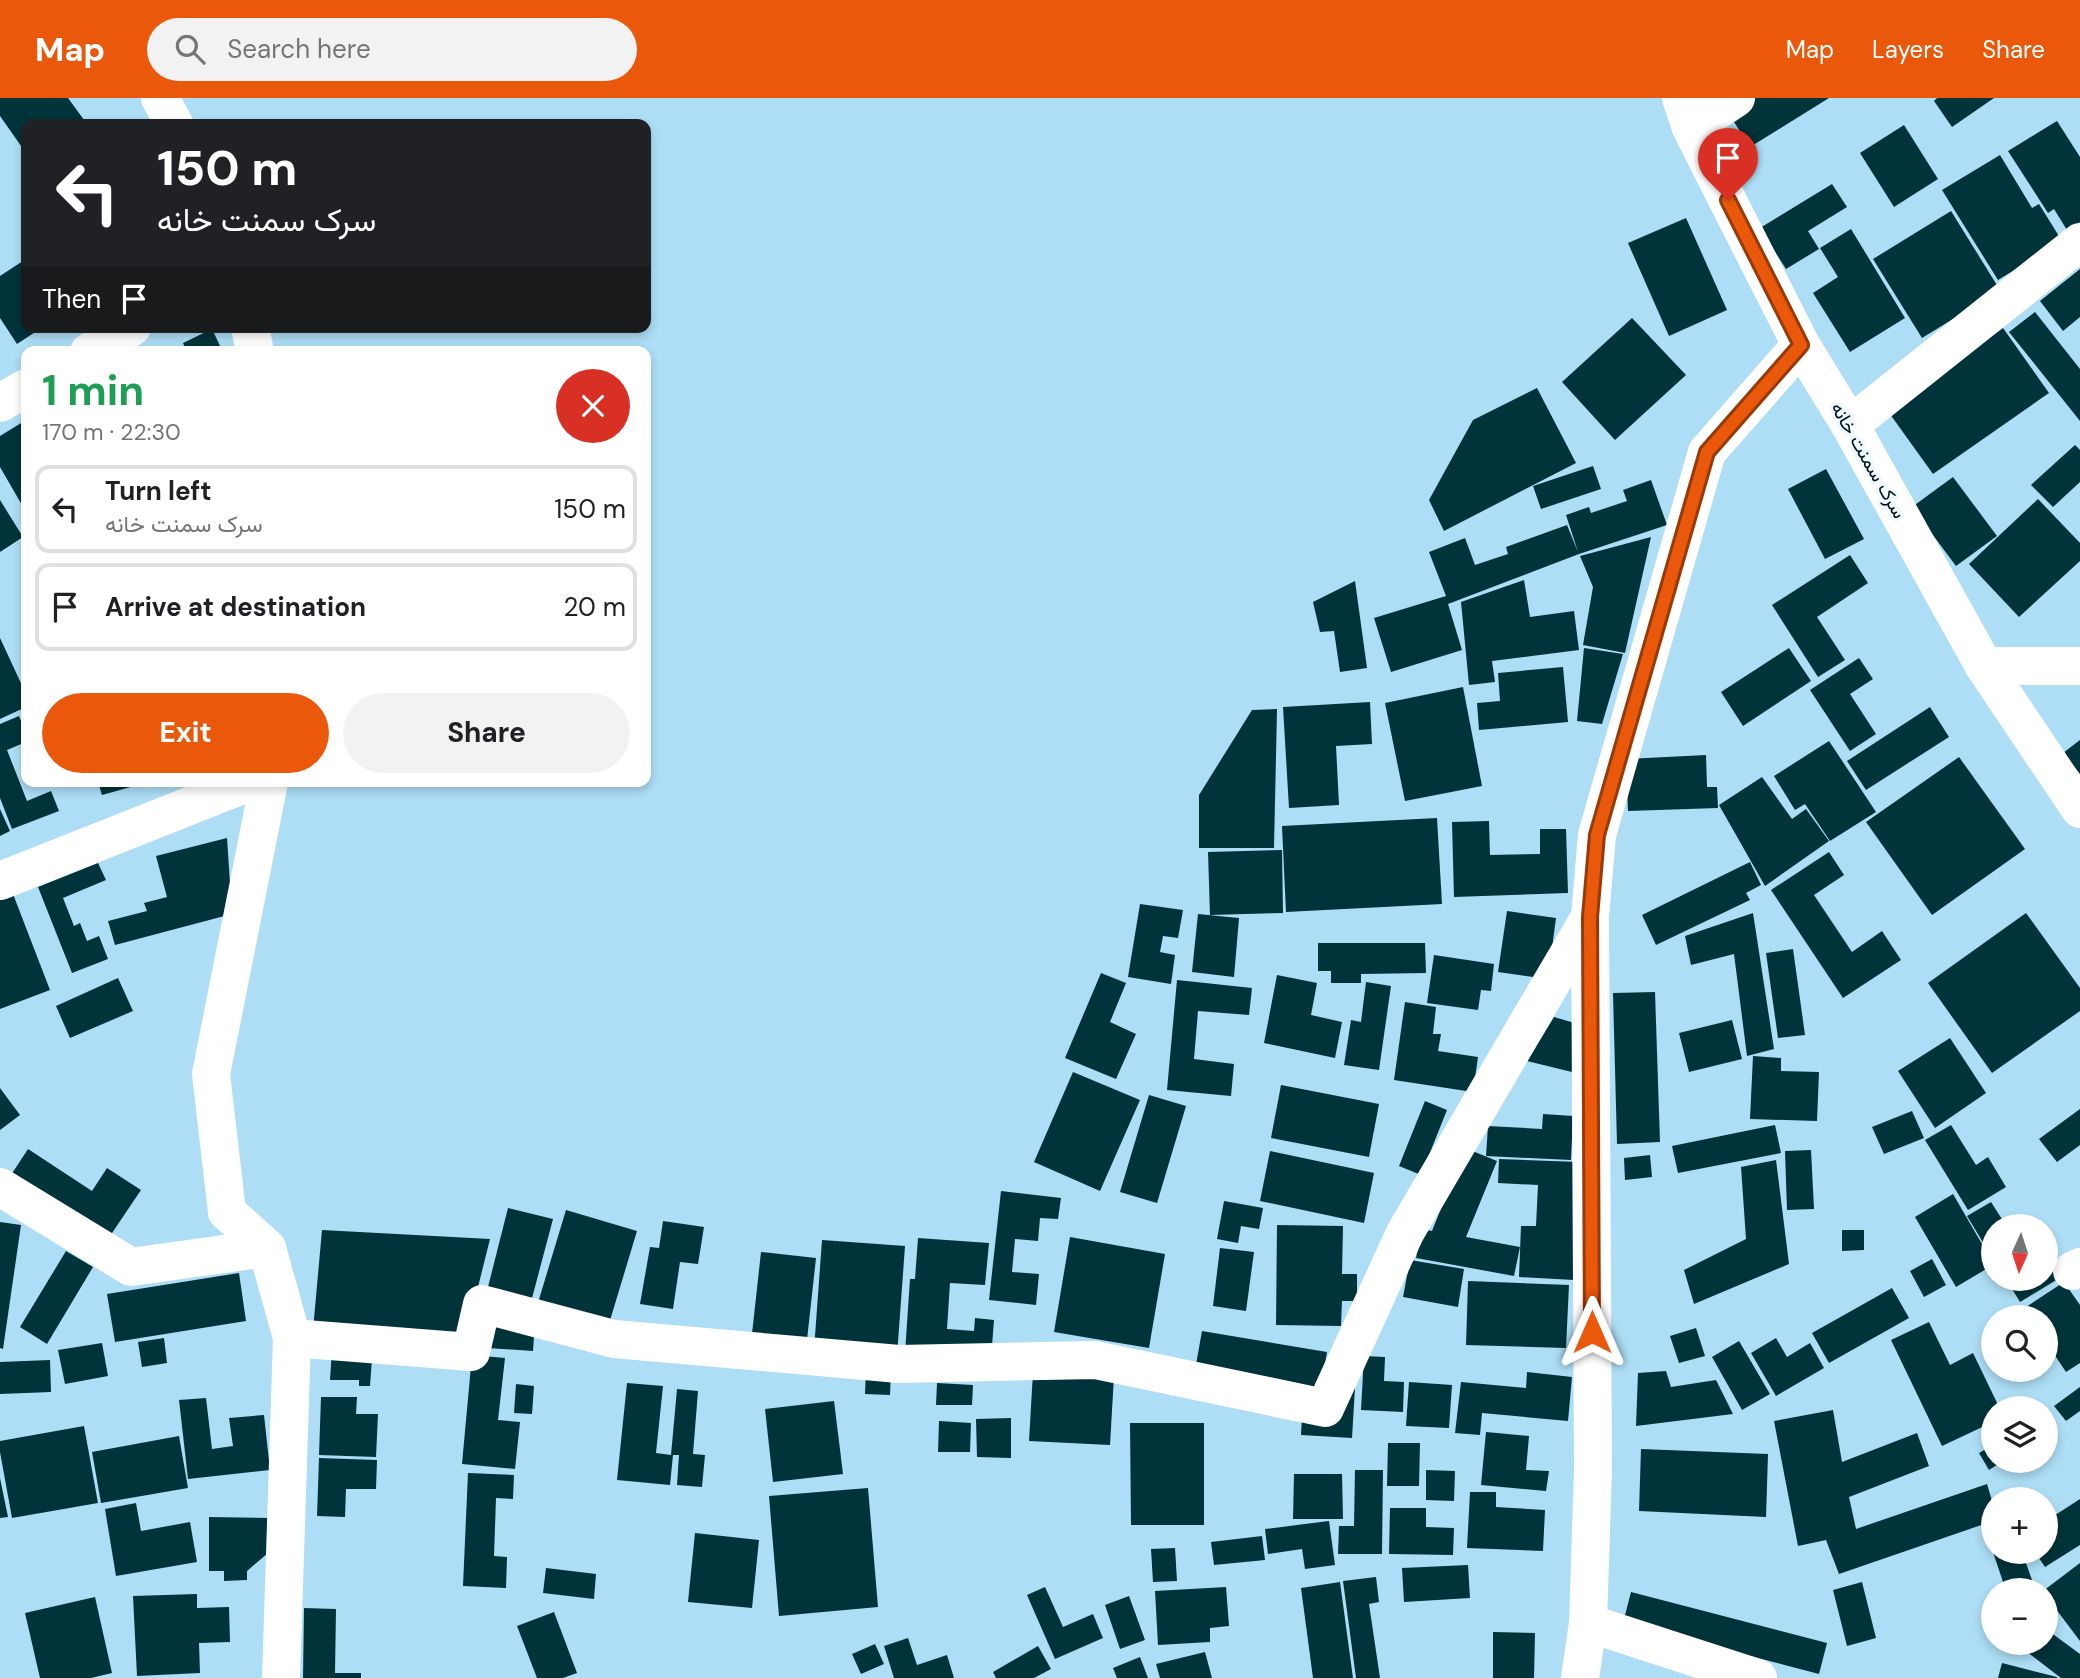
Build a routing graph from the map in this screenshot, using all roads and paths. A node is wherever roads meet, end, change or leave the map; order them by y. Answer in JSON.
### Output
{"nodes":[{"id":1,"x":160,"y":98,"type":"edge"},
{"id":2,"x":1736,"y":98,"type":"edge"},
{"id":3,"x":1686,"y":113,"type":"edge"},
{"id":4,"x":171,"y":119,"type":"edge"},
{"id":5,"x":2080,"y":242,"type":"edge"},
{"id":6,"x":122,"y":333,"type":"edge"},
{"id":7,"x":1801,"y":345,"type":"junction"},
{"id":8,"x":99,"y":346,"type":"edge"},
{"id":9,"x":21,"y":391,"type":"edge"},
{"id":10,"x":0,"y":403,"type":"edge"},
{"id":11,"x":1850,"y":425,"type":"junction"},
{"id":12,"x":1984,"y":666,"type":"junction"},
{"id":13,"x":2080,"y":666,"type":"edge"},
{"id":14,"x":237,"y":787,"type":"edge"},
{"id":15,"x":268,"y":787,"type":"edge"},
{"id":16,"x":2080,"y":809,"type":"edge"},
{"id":17,"x":0,"y":881,"type":"edge"},
{"id":18,"x":1590,"y":917,"type":"junction"},
{"id":19,"x":0,"y":1187,"type":"edge"},
{"id":20,"x":267,"y":1248,"type":"junction"},
{"id":21,"x":292,"y":1338,"type":"junction"},
{"id":22,"x":1588,"y":1623,"type":"junction"},
{"id":23,"x":281,"y":1678,"type":"edge"},
{"id":24,"x":1580,"y":1678,"type":"edge"},
{"id":25,"x":1758,"y":1678,"type":"edge"}],
"edges":[{"from":1,"to":4,"type":"street"},
{"from":2,"to":3,"type":"street"},
{"from":3,"to":7,"type":"street","name":"سرک سمنت خانه"},
{"from":5,"to":11,"type":"street"},
{"from":6,"to":8,"type":"street"},
{"from":7,"to":11,"type":"street","name":"سرک سمنت خانه"},
{"from":7,"to":18,"type":"street"},
{"from":9,"to":10,"type":"street"},
{"from":11,"to":12,"type":"street","name":"سرک سمنت خانه"},
{"from":12,"to":13,"type":"street"},
{"from":12,"to":16,"type":"street","name":"سرک سمنت خانه"},
{"from":14,"to":17,"type":"street"},
{"from":15,"to":20,"type":"street"},
{"from":18,"to":21,"type":"street"},
{"from":18,"to":22,"type":"street"},
{"from":19,"to":20,"type":"street"},
{"from":20,"to":21,"type":"street"},
{"from":21,"to":23,"type":"street"},
{"from":22,"to":24,"type":"street"},
{"from":22,"to":25,"type":"street"}]}
